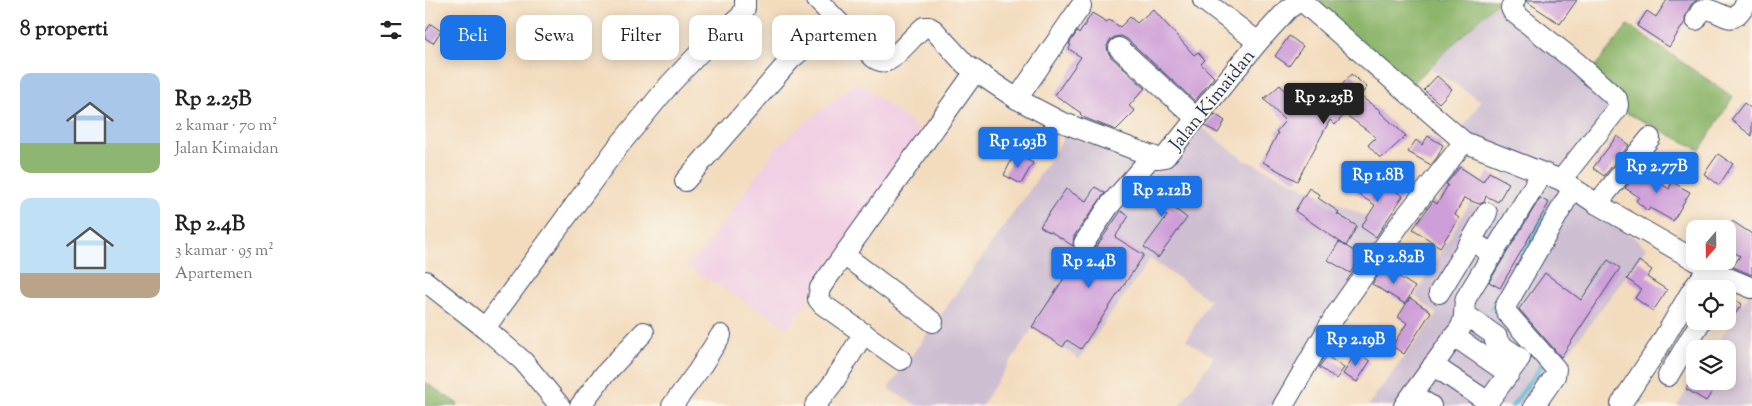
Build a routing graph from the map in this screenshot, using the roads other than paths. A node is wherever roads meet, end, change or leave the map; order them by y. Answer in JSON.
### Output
{"nodes":[{"id":1,"x":745,"y":0,"type":"edge"},
{"id":2,"x":817,"y":0,"type":"edge"},
{"id":3,"x":1203,"y":0,"type":"edge"},
{"id":4,"x":1515,"y":0,"type":"edge"},
{"id":5,"x":1748,"y":0,"type":"edge"},
{"id":6,"x":1302,"y":1,"type":"edge"},
{"id":7,"x":1081,"y":6,"type":"dead end"},
{"id":8,"x":831,"y":15,"type":"edge"},
{"id":9,"x":1696,"y":20,"type":"dead end"},
{"id":10,"x":1258,"y":42,"type":"junction"},
{"id":11,"x":1119,"y":48,"type":"dead end"},
{"id":12,"x":895,"y":54,"type":"edge"},
{"id":13,"x":789,"y":60,"type":"edge"},
{"id":14,"x":975,"y":72,"type":"junction"},
{"id":15,"x":1017,"y":99,"type":"junction"},
{"id":16,"x":1196,"y":118,"type":"junction"},
{"id":17,"x":1651,"y":138,"type":"dead end"},
{"id":18,"x":1464,"y":142,"type":"junction"},
{"id":19,"x":1152,"y":156,"type":"junction"},
{"id":20,"x":1542,"y":173,"type":"junction"},
{"id":21,"x":685,"y":181,"type":"dead end"},
{"id":22,"x":1567,"y":184,"type":"junction"},
{"id":23,"x":1597,"y":204,"type":"junction"},
{"id":24,"x":1487,"y":213,"type":"dead end"},
{"id":25,"x":1471,"y":241,"type":"junction"},
{"id":26,"x":1085,"y":243,"type":"dead end"},
{"id":27,"x":1493,"y":254,"type":"junction"},
{"id":28,"x":844,"y":255,"type":"junction"},
{"id":29,"x":1686,"y":255,"type":"edge"},
{"id":30,"x":1698,"y":270,"type":"edge"},
{"id":31,"x":1709,"y":270,"type":"edge"},
{"id":32,"x":425,"y":280,"type":"edge"},
{"id":33,"x":1721,"y":280,"type":"edge"},
{"id":34,"x":1736,"y":285,"type":"edge"},
{"id":35,"x":1752,"y":288,"type":"edge"},
{"id":36,"x":1439,"y":293,"type":"dead end"},
{"id":37,"x":1466,"y":315,"type":"junction"},
{"id":38,"x":933,"y":322,"type":"dead end"},
{"id":39,"x":485,"y":328,"type":"junction"},
{"id":40,"x":1696,"y":330,"type":"edge"},
{"id":41,"x":644,"y":332,"type":"dead end"},
{"id":42,"x":864,"y":333,"type":"junction"},
{"id":43,"x":721,"y":335,"type":"dead end"},
{"id":44,"x":1454,"y":336,"type":"junction"},
{"id":45,"x":1519,"y":359,"type":"junction"},
{"id":46,"x":901,"y":360,"type":"dead end"},
{"id":47,"x":1433,"y":365,"type":"junction"},
{"id":48,"x":1668,"y":376,"type":"dead end"},
{"id":49,"x":1409,"y":400,"type":"edge"},
{"id":50,"x":553,"y":404,"type":"edge"},
{"id":51,"x":1487,"y":404,"type":"edge"},
{"id":52,"x":1621,"y":404,"type":"dead end"},
{"id":53,"x":580,"y":406,"type":"edge"},
{"id":54,"x":672,"y":406,"type":"edge"},
{"id":55,"x":815,"y":406,"type":"edge"},
{"id":56,"x":1283,"y":406,"type":"edge"},
{"id":57,"x":1431,"y":406,"type":"edge"},
{"id":58,"x":1534,"y":406,"type":"edge"}],
"edges":[{"from":1,"to":39,"type":"street"},
{"from":2,"to":8,"type":"street","name":"Jalan Kimaidan"},
{"from":3,"to":10,"type":"street"},
{"from":4,"to":22,"type":"street"},
{"from":5,"to":9,"type":"street"},
{"from":6,"to":10,"type":"street","name":"Jalan Kimaidan"},
{"from":6,"to":18,"type":"street","name":"Jalan Kimaidan"},
{"from":7,"to":15,"type":"street"},
{"from":10,"to":16,"type":"street","name":"Jalan Kimaidan"},
{"from":11,"to":16,"type":"street"},
{"from":12,"to":14,"type":"street","name":"Jalan Kimaidan"},
{"from":13,"to":21,"type":"street"},
{"from":14,"to":15,"type":"street","name":"Jalan Kimaidan"},
{"from":14,"to":28,"type":"street"},
{"from":15,"to":19,"type":"street","name":"Jalan Kimaidan"},
{"from":16,"to":19,"type":"street","name":"Jalan Kimaidan"},
{"from":17,"to":23,"type":"street"},
{"from":18,"to":20,"type":"street","name":"Jalan Kimaidan"},
{"from":18,"to":56,"type":"street"},
{"from":19,"to":26,"type":"street"},
{"from":20,"to":22,"type":"street","name":"Jalan Kimaidan"},
{"from":20,"to":27,"type":"street"},
{"from":22,"to":23,"type":"street","name":"Jalan Kimaidan"},
{"from":22,"to":58,"type":"street"},
{"from":23,"to":29,"type":"street","name":"Jalan Kimaidan"},
{"from":24,"to":25,"type":"street"},
{"from":25,"to":27,"type":"street"},
{"from":25,"to":36,"type":"street"},
{"from":27,"to":37,"type":"street"},
{"from":28,"to":38,"type":"street"},
{"from":28,"to":42,"type":"street"},
{"from":30,"to":52,"type":"street"},
{"from":31,"to":33,"type":"street","name":"Jalan Kimaidan"},
{"from":32,"to":39,"type":"street"},
{"from":34,"to":35,"type":"street","name":"Jalan Kimaidan"},
{"from":37,"to":44,"type":"street"},
{"from":37,"to":45,"type":"street"},
{"from":39,"to":50,"type":"street"},
{"from":40,"to":48,"type":"street"},
{"from":41,"to":53,"type":"street"},
{"from":42,"to":46,"type":"street"},
{"from":42,"to":55,"type":"street"},
{"from":43,"to":54,"type":"street"},
{"from":44,"to":45,"type":"street"},
{"from":44,"to":47,"type":"street"},
{"from":45,"to":51,"type":"street"},
{"from":47,"to":49,"type":"street"},
{"from":47,"to":51,"type":"street"},
{"from":49,"to":57,"type":"street"}]}
